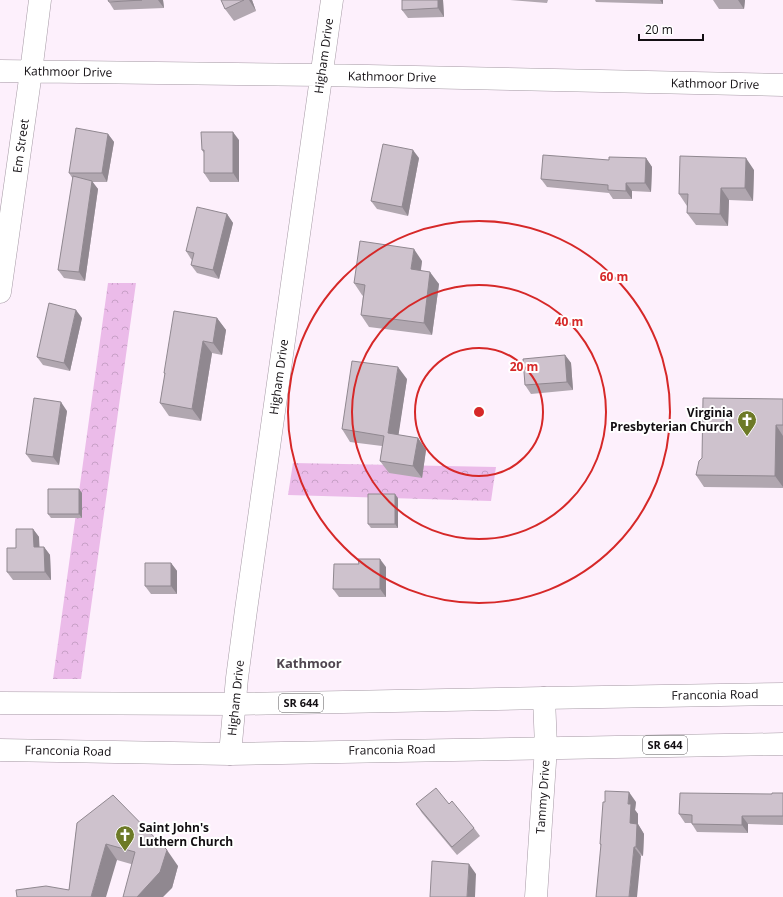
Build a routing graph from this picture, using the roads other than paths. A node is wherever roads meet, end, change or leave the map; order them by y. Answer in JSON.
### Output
{"nodes":[{"id":1,"x":40,"y":0,"type":"edge"},
{"id":2,"x":332,"y":0,"type":"edge"},
{"id":3,"x":0,"y":71,"type":"edge"},
{"id":4,"x":31,"y":72,"type":"junction"},
{"id":5,"x":321,"y":75,"type":"junction"},
{"id":6,"x":783,"y":85,"type":"edge"},
{"id":7,"x":0,"y":292,"type":"edge"},
{"id":8,"x":783,"y":694,"type":"edge"},
{"id":9,"x":544,"y":698,"type":"junction"},
{"id":10,"x":0,"y":703,"type":"edge"},
{"id":11,"x":235,"y":704,"type":"junction"},
{"id":12,"x":783,"y":744,"type":"edge"},
{"id":13,"x":546,"y":747,"type":"junction"},
{"id":14,"x":0,"y":750,"type":"edge"},
{"id":15,"x":230,"y":754,"type":"junction"},
{"id":16,"x":536,"y":897,"type":"edge"}],
"edges":[{"from":1,"to":4,"type":"street","name":"Em Street"},
{"from":2,"to":5,"type":"street","name":"Higham Drive"},
{"from":3,"to":4,"type":"street","name":"Kathmoor Drive"},
{"from":4,"to":5,"type":"street","name":"Kathmoor Drive"},
{"from":4,"to":7,"type":"street","name":"Em Street"},
{"from":5,"to":6,"type":"street","name":"Kathmoor Drive"},
{"from":5,"to":11,"type":"street","name":"Higham Drive"},
{"from":8,"to":9,"type":"street","name":"Franconia Road","number":"SR 644"},
{"from":9,"to":11,"type":"street","name":"Franconia Road","number":"SR 644"},
{"from":9,"to":13,"type":"street","name":"Tammy Drive"},
{"from":10,"to":11,"type":"street","name":"Franconia Road","number":"SR 644"},
{"from":11,"to":15,"type":"street","name":"Higham Drive"},
{"from":12,"to":13,"type":"street","name":"Franconia Road","number":"SR 644"},
{"from":13,"to":15,"type":"street","name":"Franconia Road","number":"SR 644"},
{"from":13,"to":16,"type":"street","name":"Tammy Drive"},
{"from":14,"to":15,"type":"street","name":"Franconia Road","number":"SR 644"}]}
